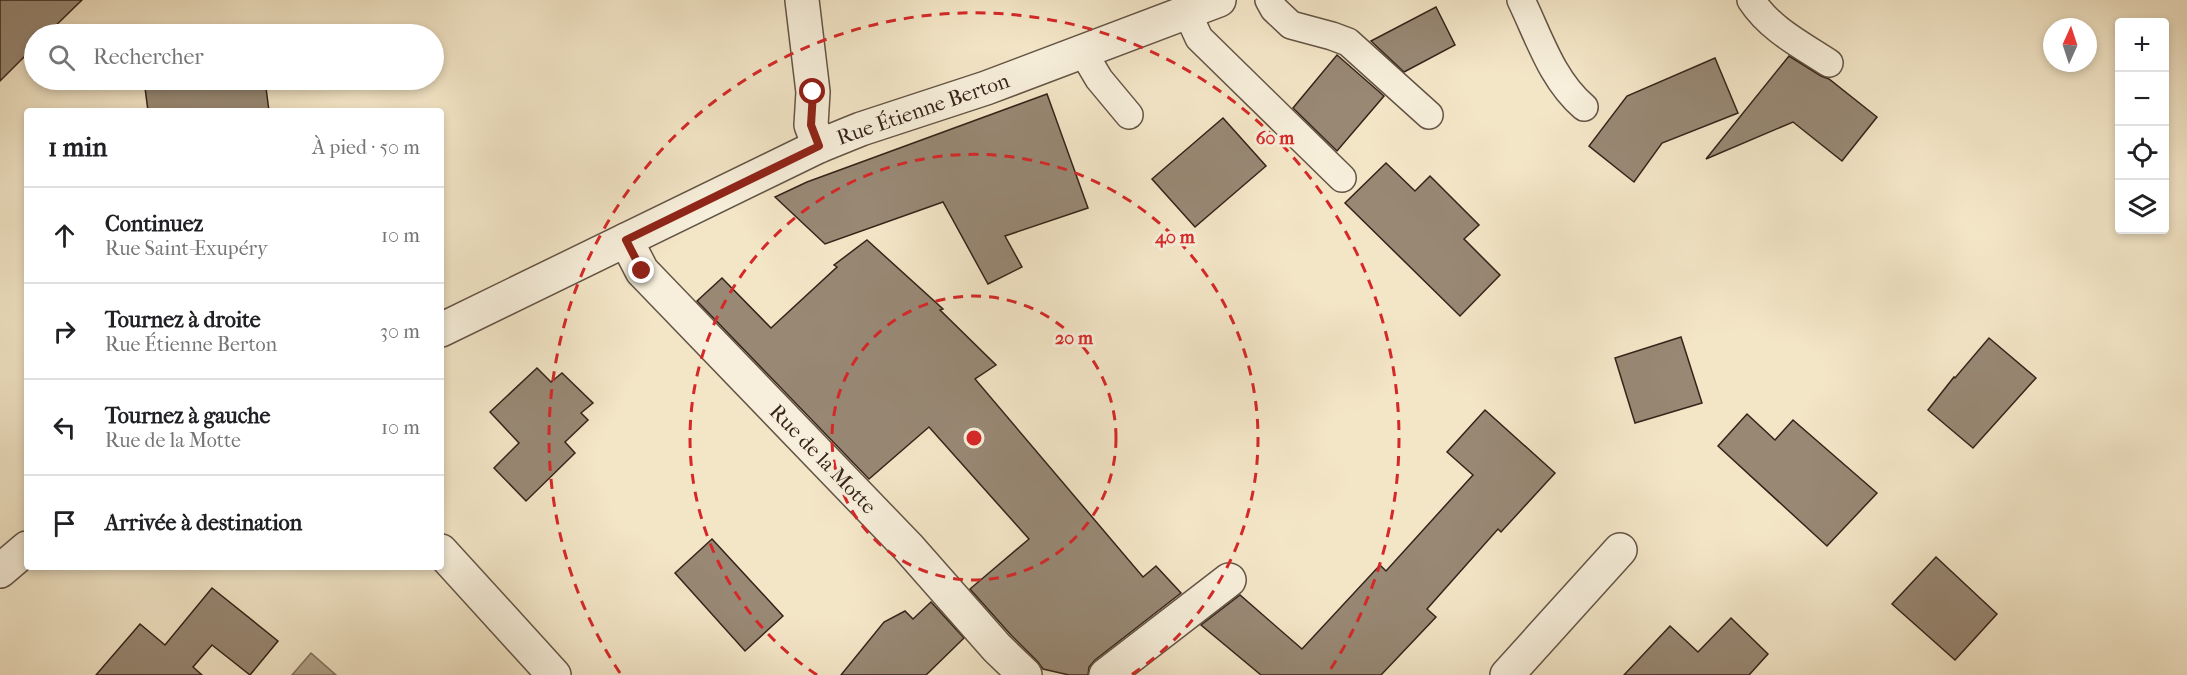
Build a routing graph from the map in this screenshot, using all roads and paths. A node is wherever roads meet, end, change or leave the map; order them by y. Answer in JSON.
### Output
{"nodes":[{"id":1,"x":802,"y":0,"type":"edge"},
{"id":2,"x":1219,"y":0,"type":"edge"},
{"id":3,"x":1269,"y":0,"type":"edge"},
{"id":4,"x":1521,"y":0,"type":"edge"},
{"id":5,"x":1750,"y":0,"type":"edge"},
{"id":6,"x":1187,"y":12,"type":"junction"},
{"id":7,"x":1083,"y":52,"type":"junction"},
{"id":8,"x":1829,"y":63,"type":"dead end"},
{"id":9,"x":1584,"y":107,"type":"dead end"},
{"id":10,"x":1129,"y":115,"type":"dead end"},
{"id":11,"x":1429,"y":115,"type":"dead end"},
{"id":12,"x":819,"y":146,"type":"junction"},
{"id":13,"x":1342,"y":178,"type":"dead end"},
{"id":14,"x":626,"y":240,"type":"junction"},
{"id":15,"x":444,"y":329,"type":"edge"},
{"id":16,"x":1620,"y":550,"type":"dead end"},
{"id":17,"x":24,"y":551,"type":"edge"},
{"id":18,"x":444,"y":554,"type":"edge"},
{"id":19,"x":0,"y":571,"type":"edge"},
{"id":20,"x":1229,"y":580,"type":"dead end"},
{"id":21,"x":554,"y":675,"type":"edge"},
{"id":22,"x":1025,"y":675,"type":"edge"},
{"id":23,"x":1106,"y":675,"type":"edge"},
{"id":24,"x":1507,"y":675,"type":"edge"}],
"edges":[{"from":1,"to":12,"type":"street"},
{"from":2,"to":6,"type":"street","name":"Rue Étienne Berton"},
{"from":3,"to":11,"type":"lane"},
{"from":4,"to":9,"type":"lane"},
{"from":5,"to":8,"type":"lane"},
{"from":6,"to":7,"type":"street","name":"Rue Étienne Berton"},
{"from":6,"to":13,"type":"lane"},
{"from":7,"to":10,"type":"lane"},
{"from":7,"to":12,"type":"street","name":"Rue Étienne Berton"},
{"from":12,"to":14,"type":"street","name":"Rue Étienne Berton"},
{"from":14,"to":15,"type":"street","name":"Rue Étienne Berton"},
{"from":14,"to":22,"type":"street","name":"Rue de la Motte"},
{"from":16,"to":24,"type":"street"},
{"from":17,"to":19,"type":"street"},
{"from":18,"to":21,"type":"street"},
{"from":20,"to":23,"type":"street"}]}
